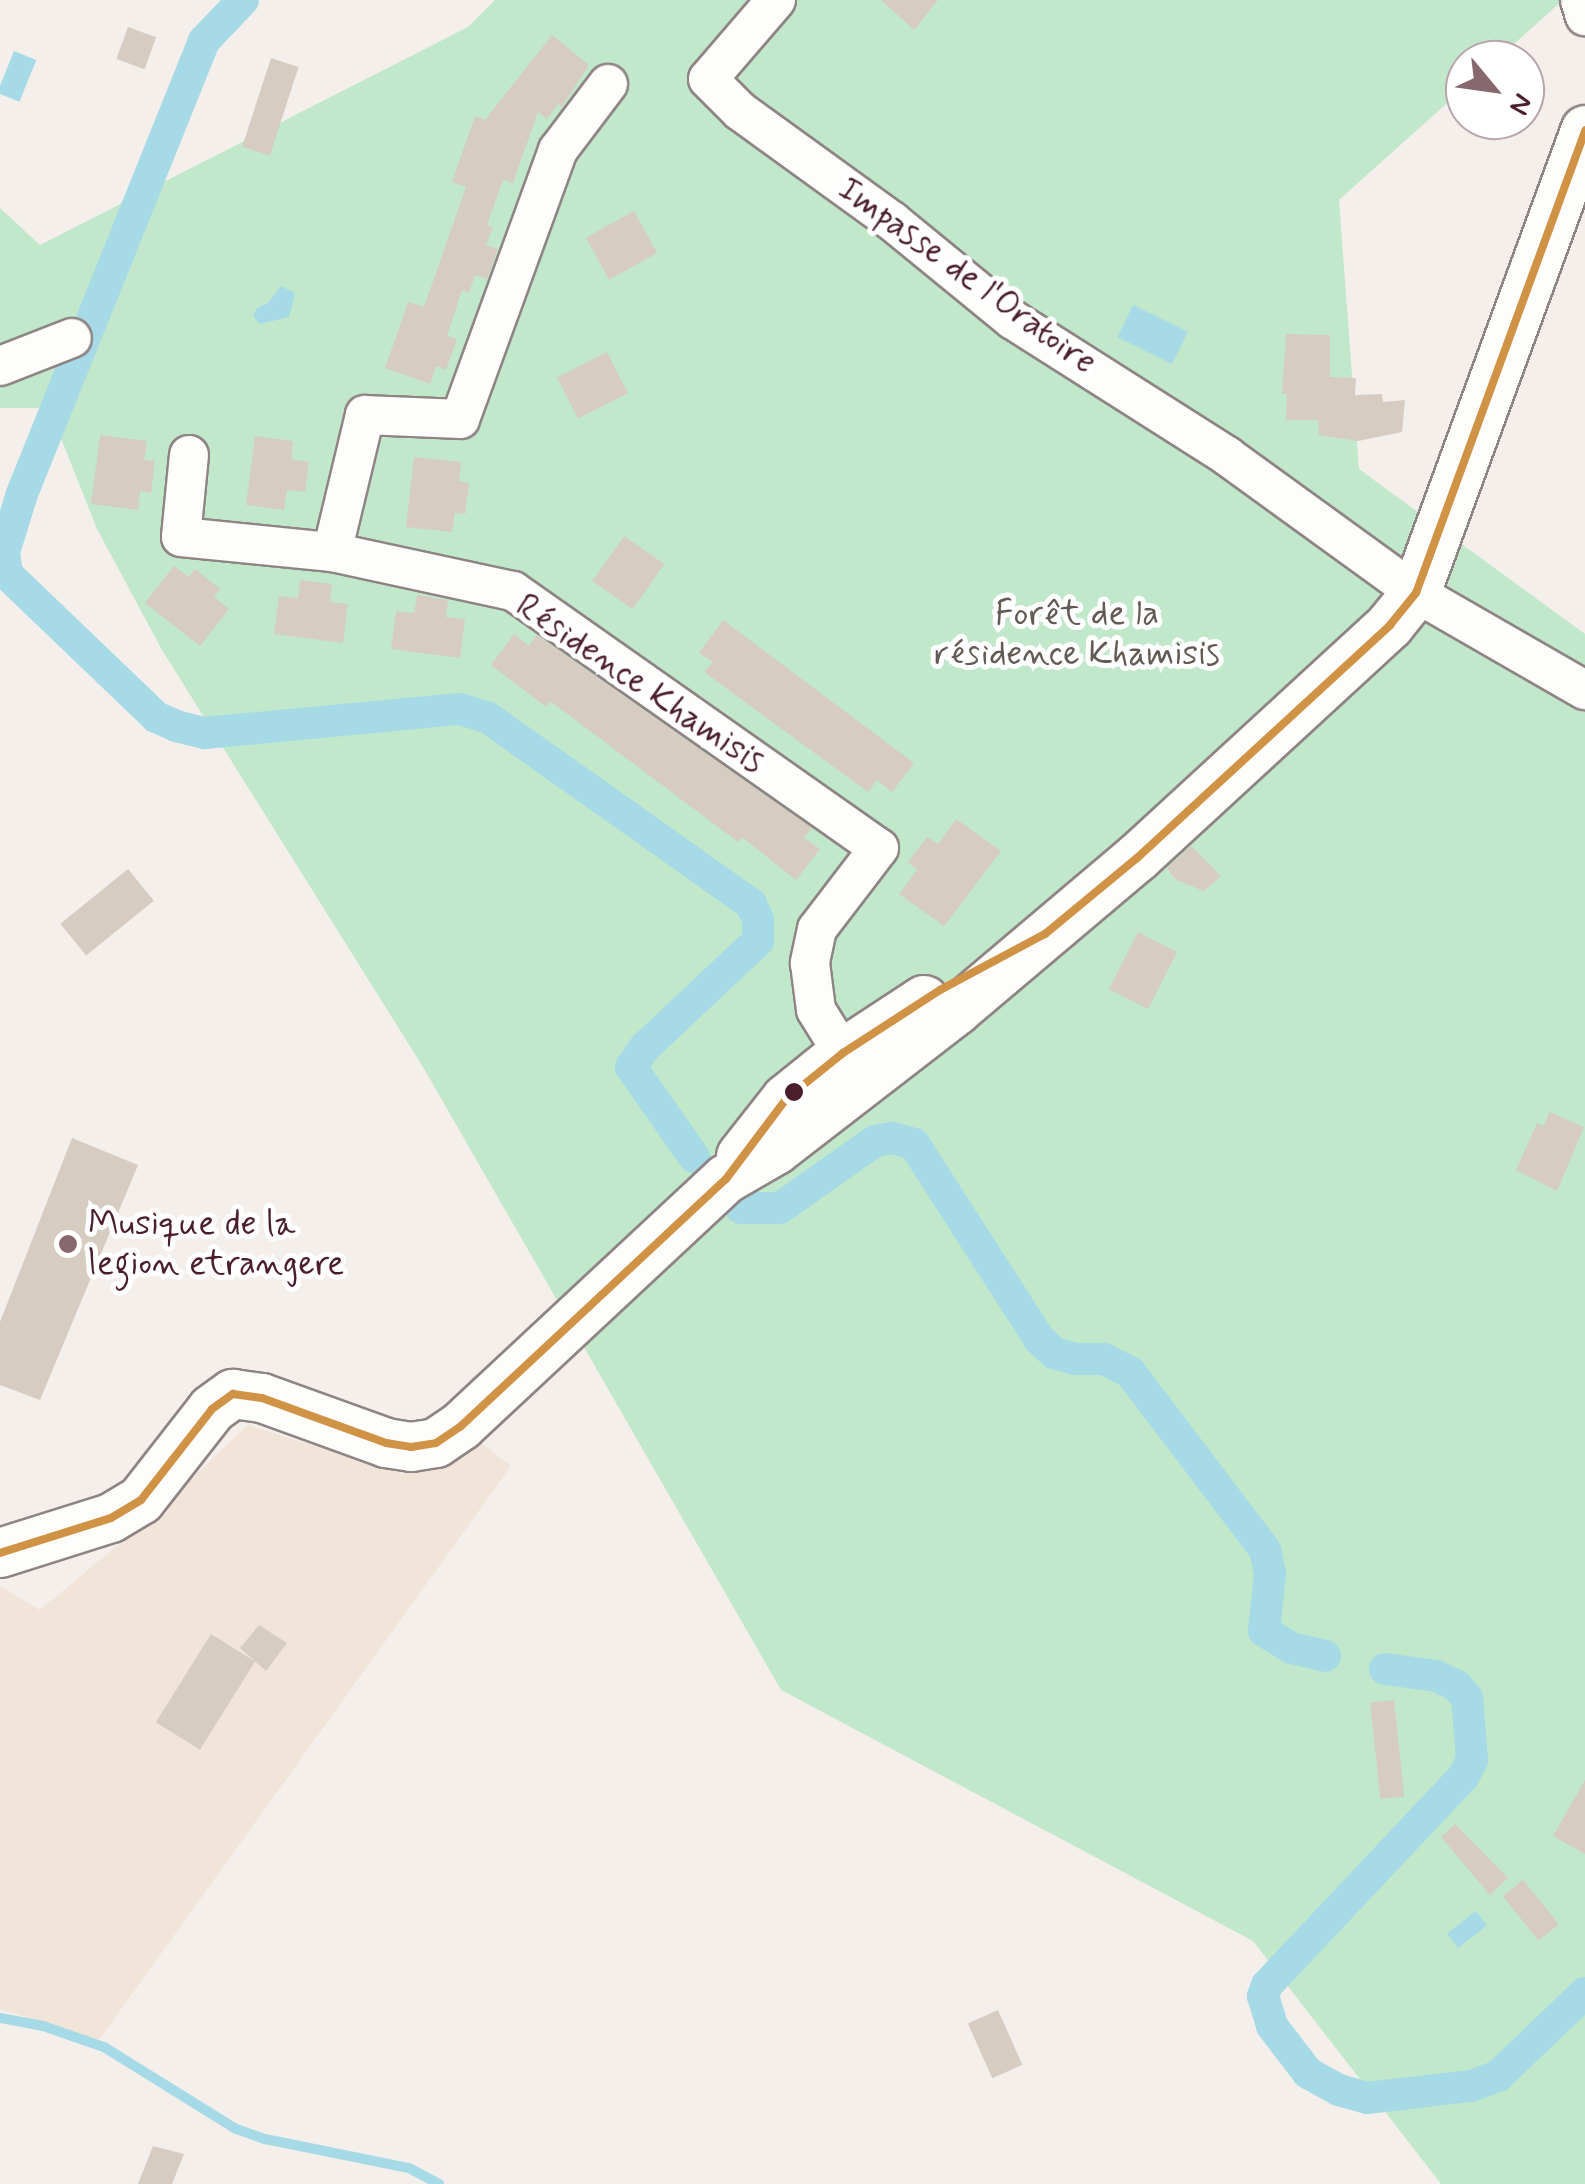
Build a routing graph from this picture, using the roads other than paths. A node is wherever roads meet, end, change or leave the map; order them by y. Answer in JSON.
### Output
{"nodes":[{"id":1,"x":776,"y":0,"type":"edge"},
{"id":2,"x":1580,"y":0,"type":"edge"},
{"id":3,"x":1585,"y":16,"type":"edge"},
{"id":4,"x":608,"y":84,"type":"dead end"},
{"id":5,"x":1585,"y":130,"type":"edge"},
{"id":6,"x":72,"y":338,"type":"dead end"},
{"id":7,"x":0,"y":366,"type":"edge"},
{"id":8,"x":189,"y":456,"type":"dead end"},
{"id":9,"x":332,"y":552,"type":"junction"},
{"id":10,"x":1416,"y":593,"type":"junction"},
{"id":11,"x":1585,"y":690,"type":"edge"},
{"id":12,"x":857,"y":1066,"type":"junction"},
{"id":13,"x":726,"y":1180,"type":"junction"},
{"id":14,"x":0,"y":1553,"type":"edge"}],
"edges":[{"from":1,"to":10,"type":"street","name":"Impasse de l'Oratoire"},
{"from":2,"to":3,"type":"street"},
{"from":4,"to":9,"type":"street"},
{"from":5,"to":10,"type":"street"},
{"from":6,"to":7,"type":"street"},
{"from":8,"to":9,"type":"street"},
{"from":9,"to":12,"type":"street","name":"Résidence Khamisis"},
{"from":10,"to":11,"type":"street"},
{"from":10,"to":12,"type":"street"},
{"from":12,"to":13,"type":"street"},
{"from":12,"to":13,"type":"street"},
{"from":13,"to":14,"type":"street"}]}
